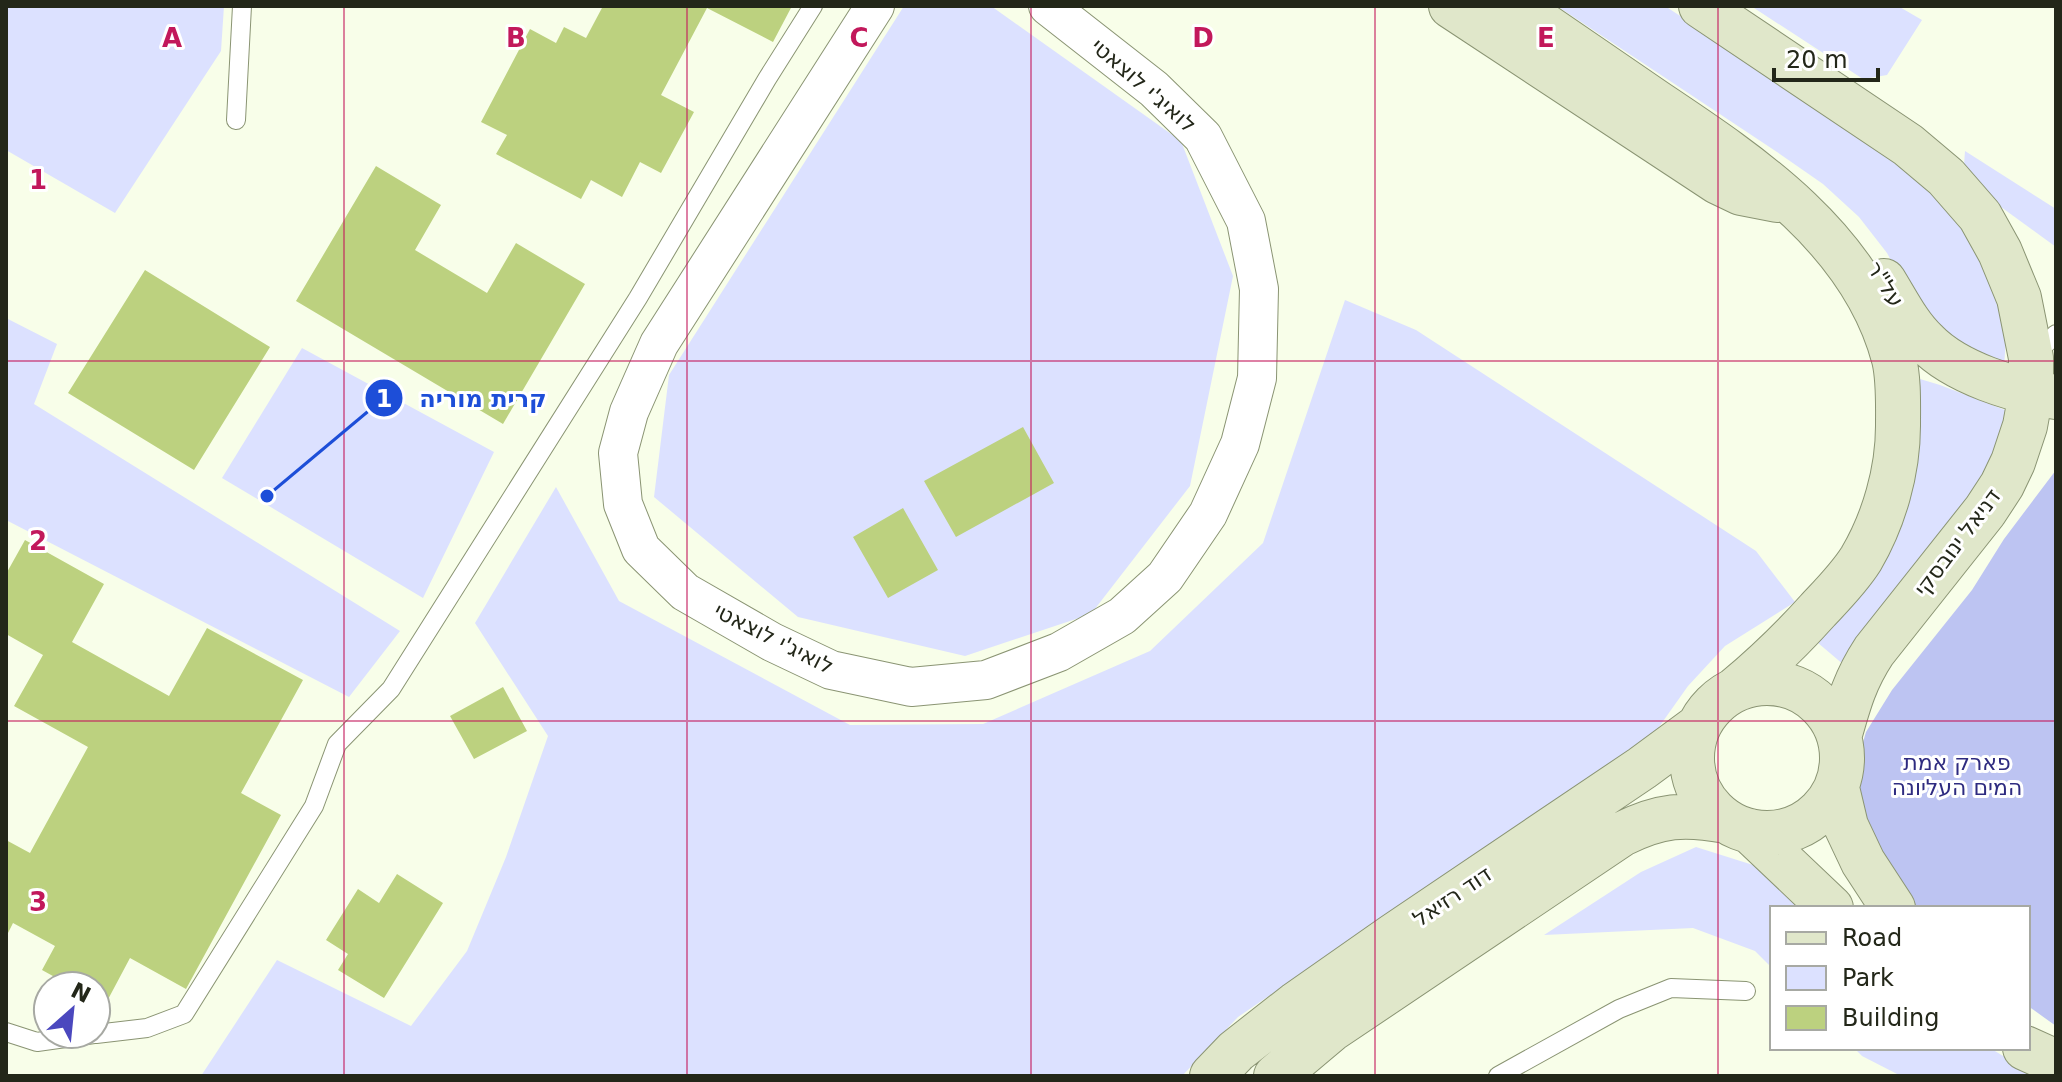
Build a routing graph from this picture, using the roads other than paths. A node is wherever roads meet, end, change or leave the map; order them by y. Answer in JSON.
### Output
{"nodes":[{"id":1,"x":242,"y":6,"type":"edge"},
{"id":2,"x":813,"y":6,"type":"edge"},
{"id":3,"x":875,"y":6,"type":"edge"},
{"id":4,"x":1048,"y":6,"type":"edge"},
{"id":5,"x":1451,"y":6,"type":"edge"},
{"id":6,"x":1516,"y":6,"type":"edge"},
{"id":7,"x":1701,"y":6,"type":"edge"},
{"id":8,"x":236,"y":120,"type":"dead end"},
{"id":9,"x":1726,"y":149,"type":"junction"},
{"id":10,"x":1789,"y":200,"type":"junction"},
{"id":11,"x":2046,"y":369,"type":"edge"},
{"id":12,"x":1735,"y":690,"type":"junction"},
{"id":13,"x":1699,"y":726,"type":"junction"},
{"id":14,"x":1840,"y":734,"type":"junction"},
{"id":15,"x":1837,"y":788,"type":"junction"},
{"id":16,"x":1738,"y":826,"type":"junction"},
{"id":17,"x":1829,"y":906,"type":"edge"},
{"id":18,"x":1892,"y":906,"type":"edge"},
{"id":19,"x":1746,"y":991,"type":"dead end"},
{"id":20,"x":2030,"y":1029,"type":"edge"},
{"id":21,"x":6,"y":1032,"type":"edge"},
{"id":22,"x":112,"y":1032,"type":"edge"},
{"id":23,"x":32,"y":1040,"type":"edge"},
{"id":24,"x":2056,"y":1045,"type":"edge"},
{"id":25,"x":2029,"y":1050,"type":"edge"},
{"id":26,"x":2056,"y":1062,"type":"edge"},
{"id":27,"x":1510,"y":1073,"type":"edge"},
{"id":28,"x":1212,"y":1076,"type":"edge"},
{"id":29,"x":1276,"y":1076,"type":"edge"}],
"edges":[{"from":1,"to":8,"type":"lane"},
{"from":2,"to":22,"type":"lane"},
{"from":3,"to":4,"type":"street","name":"לואיג'י לוצאטי"},
{"from":5,"to":10,"type":"street"},
{"from":6,"to":9,"type":"street"},
{"from":7,"to":11,"type":"street","name":"דניאל ינובסקי"},
{"from":9,"to":10,"type":"street"},
{"from":9,"to":11,"type":"street","name":"על\"ר"},
{"from":10,"to":12,"type":"street"},
{"from":11,"to":14,"type":"street","name":"דניאל ינובסקי"},
{"from":12,"to":13,"type":"street"},
{"from":12,"to":14,"type":"street"},
{"from":13,"to":16,"type":"street"},
{"from":13,"to":28,"type":"street","name":"דוד רזיאל"},
{"from":14,"to":15,"type":"street"},
{"from":15,"to":16,"type":"street"},
{"from":15,"to":18,"type":"street"},
{"from":16,"to":17,"type":"street"},
{"from":16,"to":29,"type":"street","name":"דוד רזיאל"},
{"from":19,"to":27,"type":"lane"},
{"from":20,"to":24,"type":"street"},
{"from":21,"to":23,"type":"lane"},
{"from":25,"to":26,"type":"street"}]}
